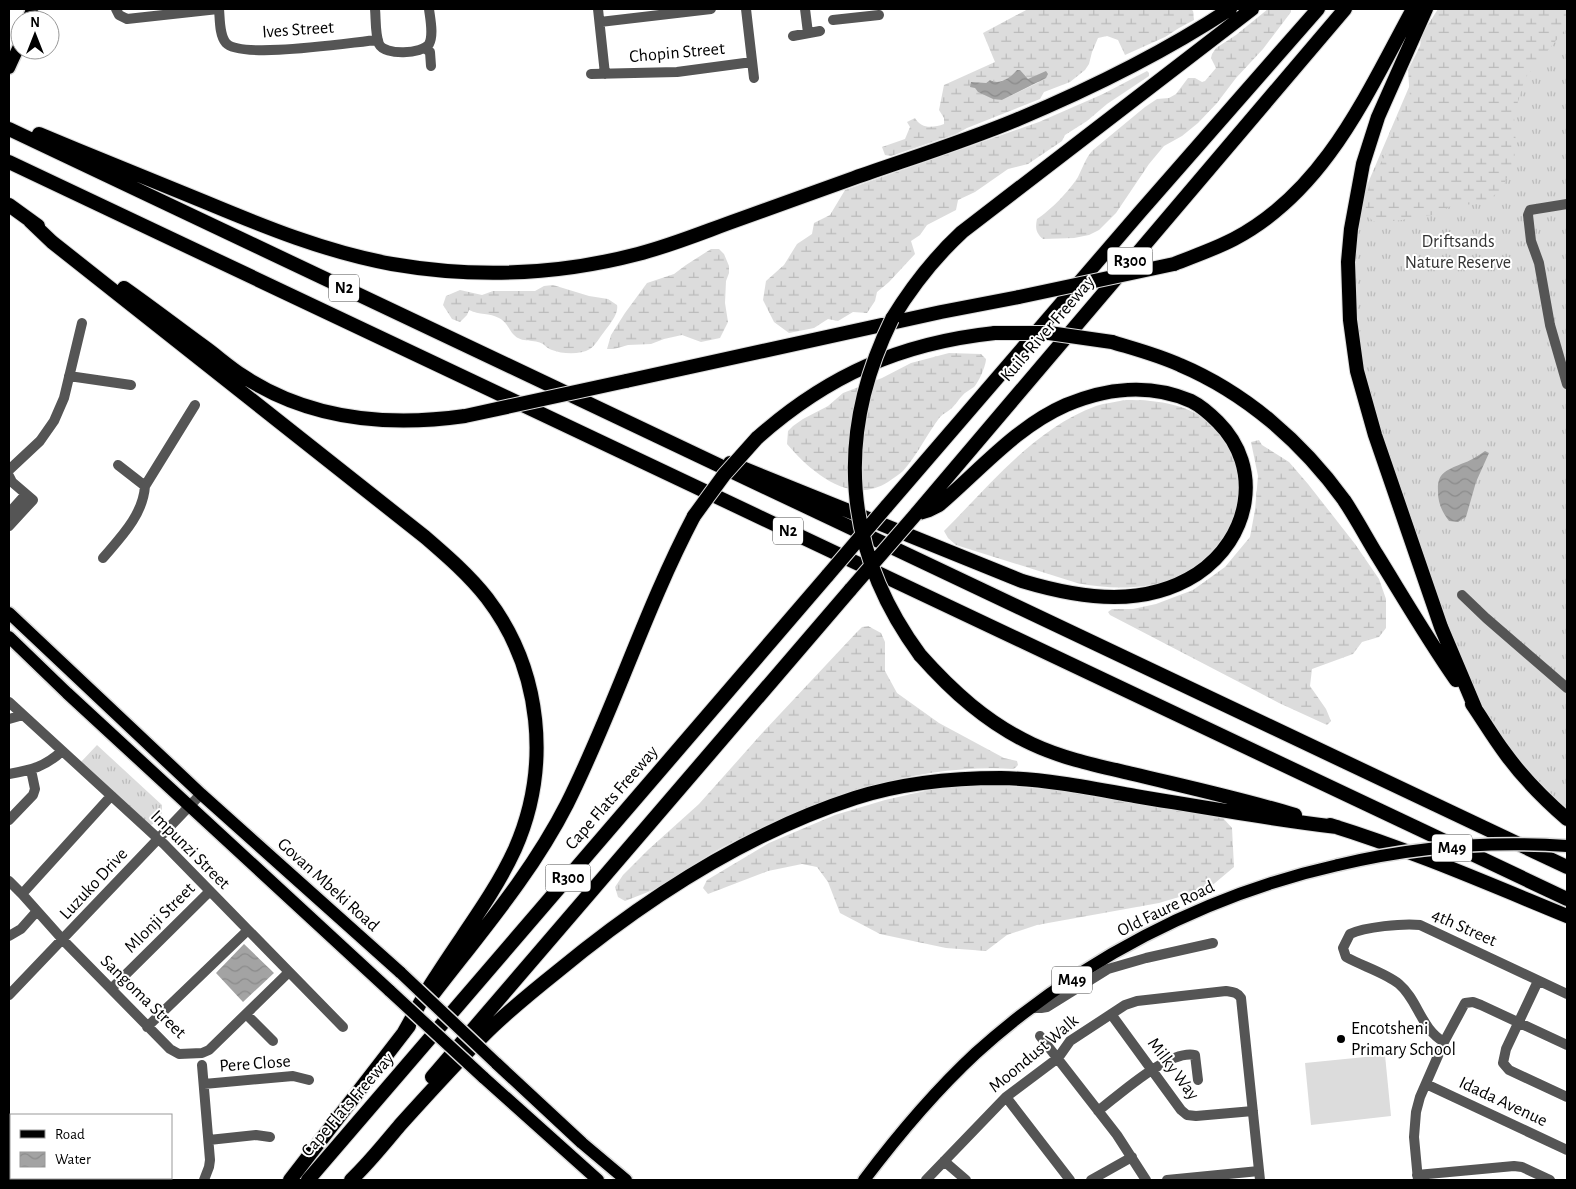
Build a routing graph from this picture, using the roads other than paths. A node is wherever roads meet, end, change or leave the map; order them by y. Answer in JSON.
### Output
{"nodes":[{"id":1,"x":116,"y":9,"type":"edge"},
{"id":2,"x":219,"y":9,"type":"edge"},
{"id":3,"x":375,"y":9,"type":"edge"},
{"id":4,"x":428,"y":9,"type":"edge"},
{"id":5,"x":598,"y":9,"type":"edge"},
{"id":6,"x":711,"y":9,"type":"edge"},
{"id":7,"x":746,"y":9,"type":"edge"},
{"id":8,"x":805,"y":9,"type":"edge"},
{"id":9,"x":1230,"y":9,"type":"edge"},
{"id":10,"x":1252,"y":9,"type":"edge"},
{"id":11,"x":1318,"y":9,"type":"edge"},
{"id":12,"x":1345,"y":9,"type":"edge"},
{"id":13,"x":1413,"y":9,"type":"edge"},
{"id":14,"x":1426,"y":9,"type":"edge"},
{"id":15,"x":863,"y":13,"type":"edge"},
{"id":16,"x":879,"y":14,"type":"dead end"},
{"id":17,"x":833,"y":20,"type":"dead end"},
{"id":18,"x":600,"y":22,"type":"junction"},
{"id":19,"x":820,"y":31,"type":"dead end"},
{"id":20,"x":808,"y":33,"type":"junction"},
{"id":21,"x":793,"y":36,"type":"dead end"},
{"id":22,"x":378,"y":40,"type":"junction"},
{"id":23,"x":425,"y":48,"type":"junction"},
{"id":24,"x":752,"y":62,"type":"junction"},
{"id":25,"x":431,"y":66,"type":"dead end"},
{"id":26,"x":591,"y":74,"type":"dead end"},
{"id":27,"x":605,"y":74,"type":"junction"},
{"id":28,"x":754,"y":78,"type":"dead end"},
{"id":29,"x":9,"y":122,"type":"edge"},
{"id":30,"x":9,"y":129,"type":"edge"},
{"id":31,"x":9,"y":162,"type":"edge"},
{"id":32,"x":1567,"y":204,"type":"edge"},
{"id":33,"x":9,"y":205,"type":"edge"},
{"id":34,"x":30,"y":221,"type":"junction"},
{"id":35,"x":82,"y":323,"type":"dead end"},
{"id":36,"x":69,"y":376,"type":"junction"},
{"id":37,"x":1567,"y":384,"type":"edge"},
{"id":38,"x":131,"y":385,"type":"dead end"},
{"id":39,"x":195,"y":404,"type":"dead end"},
{"id":40,"x":680,"y":447,"type":"junction"},
{"id":41,"x":118,"y":466,"type":"dead end"},
{"id":42,"x":9,"y":470,"type":"edge"},
{"id":43,"x":9,"y":476,"type":"edge"},
{"id":44,"x":145,"y":486,"type":"junction"},
{"id":45,"x":30,"y":497,"type":"junction"},
{"id":46,"x":886,"y":508,"type":"joint"},
{"id":47,"x":9,"y":513,"type":"edge"},
{"id":48,"x":916,"y":514,"type":"junction"},
{"id":49,"x":9,"y":526,"type":"edge"},
{"id":50,"x":103,"y":558,"type":"dead end"},
{"id":51,"x":1462,"y":595,"type":"dead end"},
{"id":52,"x":9,"y":613,"type":"edge"},
{"id":53,"x":9,"y":637,"type":"edge"},
{"id":54,"x":1567,"y":688,"type":"edge"},
{"id":55,"x":9,"y":702,"type":"edge"},
{"id":56,"x":1476,"y":710,"type":"junction"},
{"id":57,"x":23,"y":715,"type":"junction"},
{"id":58,"x":9,"y":719,"type":"edge"},
{"id":59,"x":62,"y":751,"type":"junction"},
{"id":60,"x":31,"y":770,"type":"junction"},
{"id":61,"x":9,"y":774,"type":"edge"},
{"id":62,"x":201,"y":794,"type":"junction"},
{"id":63,"x":112,"y":796,"type":"junction"},
{"id":64,"x":188,"y":806,"type":"junction"},
{"id":65,"x":1567,"y":819,"type":"edge"},
{"id":66,"x":9,"y":820,"type":"edge"},
{"id":67,"x":1337,"y":827,"type":"junction"},
{"id":68,"x":158,"y":839,"type":"junction"},
{"id":69,"x":1567,"y":846,"type":"edge"},
{"id":70,"x":1567,"y":867,"type":"edge"},
{"id":71,"x":9,"y":881,"type":"edge"},
{"id":72,"x":210,"y":892,"type":"junction"},
{"id":73,"x":22,"y":894,"type":"junction"},
{"id":74,"x":1567,"y":899,"type":"edge"},
{"id":75,"x":37,"y":911,"type":"junction"},
{"id":76,"x":1567,"y":916,"type":"edge"},
{"id":77,"x":248,"y":930,"type":"junction"},
{"id":78,"x":9,"y":936,"type":"edge"},
{"id":79,"x":63,"y":940,"type":"junction"},
{"id":80,"x":1213,"y":942,"type":"dead end"},
{"id":81,"x":289,"y":972,"type":"junction"},
{"id":82,"x":1538,"y":981,"type":"junction"},
{"id":83,"x":111,"y":989,"type":"junction"},
{"id":84,"x":1567,"y":994,"type":"edge"},
{"id":85,"x":9,"y":995,"type":"edge"},
{"id":86,"x":1032,"y":1008,"type":"junction"},
{"id":87,"x":246,"y":1014,"type":"junction"},
{"id":88,"x":1111,"y":1014,"type":"junction"},
{"id":89,"x":1519,"y":1022,"type":"junction"},
{"id":90,"x":147,"y":1027,"type":"junction"},
{"id":91,"x":343,"y":1027,"type":"dead end"},
{"id":92,"x":403,"y":1034,"type":"junction"},
{"id":93,"x":1040,"y":1036,"type":"dead end"},
{"id":94,"x":273,"y":1041,"type":"dead end"},
{"id":95,"x":1444,"y":1042,"type":"junction"},
{"id":96,"x":1567,"y":1045,"type":"edge"},
{"id":97,"x":1058,"y":1058,"type":"junction"},
{"id":98,"x":202,"y":1065,"type":"dead end"},
{"id":99,"x":1152,"y":1070,"type":"junction"},
{"id":100,"x":308,"y":1080,"type":"dead end"},
{"id":101,"x":1198,"y":1080,"type":"dead end"},
{"id":102,"x":204,"y":1084,"type":"junction"},
{"id":103,"x":1426,"y":1084,"type":"junction"},
{"id":104,"x":1006,"y":1097,"type":"junction"},
{"id":105,"x":1567,"y":1097,"type":"edge"},
{"id":106,"x":1098,"y":1111,"type":"junction"},
{"id":107,"x":1253,"y":1111,"type":"junction"},
{"id":108,"x":270,"y":1137,"type":"dead end"},
{"id":109,"x":209,"y":1140,"type":"junction"},
{"id":110,"x":1567,"y":1150,"type":"edge"},
{"id":111,"x":1132,"y":1157,"type":"junction"},
{"id":112,"x":944,"y":1161,"type":"junction"},
{"id":113,"x":1260,"y":1176,"type":"edge"},
{"id":114,"x":1417,"y":1178,"type":"edge"},
{"id":115,"x":204,"y":1180,"type":"edge"},
{"id":116,"x":290,"y":1180,"type":"edge"},
{"id":117,"x":308,"y":1180,"type":"edge"},
{"id":118,"x":344,"y":1180,"type":"edge"},
{"id":119,"x":351,"y":1180,"type":"edge"},
{"id":120,"x":598,"y":1180,"type":"edge"},
{"id":121,"x":626,"y":1180,"type":"edge"},
{"id":122,"x":864,"y":1180,"type":"edge"},
{"id":123,"x":926,"y":1180,"type":"edge"},
{"id":124,"x":966,"y":1180,"type":"edge"},
{"id":125,"x":1070,"y":1180,"type":"edge"},
{"id":126,"x":1091,"y":1180,"type":"edge"},
{"id":127,"x":1146,"y":1180,"type":"edge"},
{"id":128,"x":1167,"y":1180,"type":"edge"},
{"id":129,"x":1550,"y":1180,"type":"edge"}],
"edges":[{"from":1,"to":2,"type":"street"},
{"from":2,"to":22,"type":"street","name":"Ives Street"},
{"from":3,"to":22,"type":"street"},
{"from":4,"to":23,"type":"street"},
{"from":5,"to":18,"type":"street","name":"Chopin Street"},
{"from":6,"to":18,"type":"street"},
{"from":7,"to":24,"type":"street"},
{"from":8,"to":20,"type":"street"},
{"from":9,"to":29,"type":"highway"},
{"from":10,"to":67,"type":"highway","bridge":true},
{"from":11,"to":46,"type":"highway","name":"Kuils River Freeway","number":"R300"},
{"from":12,"to":48,"type":"highway","name":"Kuils River Freeway","number":"R300"},
{"from":13,"to":34,"type":"highway","bridge":true},
{"from":14,"to":56,"type":"highway"},
{"from":15,"to":16,"type":"street"},
{"from":15,"to":17,"type":"street"},
{"from":18,"to":27,"type":"street","name":"Chopin Street"},
{"from":19,"to":20,"type":"street"},
{"from":20,"to":21,"type":"street"},
{"from":22,"to":23,"type":"street"},
{"from":23,"to":25,"type":"street"},
{"from":24,"to":27,"type":"street","name":"Chopin Street"},
{"from":24,"to":28,"type":"street"},
{"from":26,"to":27,"type":"street","name":"Chopin Street"},
{"from":30,"to":40,"type":"highway","number":"N2"},
{"from":31,"to":74,"type":"highway","number":"N2"},
{"from":32,"to":37,"type":"street"},
{"from":33,"to":34,"type":"highway"},
{"from":34,"to":92,"type":"highway"},
{"from":35,"to":36,"type":"street"},
{"from":36,"to":38,"type":"street"},
{"from":36,"to":42,"type":"street"},
{"from":39,"to":44,"type":"street"},
{"from":40,"to":48,"type":"highway"},
{"from":40,"to":70,"type":"highway","number":"N2"},
{"from":41,"to":44,"type":"street"},
{"from":43,"to":45,"type":"street"},
{"from":44,"to":50,"type":"street"},
{"from":45,"to":47,"type":"street"},
{"from":45,"to":49,"type":"street"},
{"from":46,"to":117,"type":"highway","name":"Cape Flats Freeway","number":"R300","bridge":true},
{"from":48,"to":118,"type":"highway","number":"R300","bridge":true},
{"from":51,"to":54,"type":"street"},
{"from":52,"to":62,"type":"main road","name":"Govan Mbeki Road"},
{"from":53,"to":64,"type":"main road","name":"Govan Mbeki Road"},
{"from":55,"to":57,"type":"street","name":"Impunzi Street"},
{"from":56,"to":65,"type":"highway"},
{"from":56,"to":92,"type":"highway","bridge":true},
{"from":57,"to":58,"type":"street"},
{"from":57,"to":59,"type":"street","name":"Impunzi Street"},
{"from":59,"to":60,"type":"street"},
{"from":59,"to":63,"type":"street","name":"Impunzi Street"},
{"from":60,"to":61,"type":"street"},
{"from":60,"to":66,"type":"street"},
{"from":62,"to":64,"type":"street","name":"Luzuko Drive"},
{"from":62,"to":121,"type":"main road","name":"Govan Mbeki Road","bridge":true},
{"from":63,"to":68,"type":"street","name":"Impunzi Street"},
{"from":63,"to":73,"type":"street"},
{"from":64,"to":68,"type":"street","name":"Luzuko Drive"},
{"from":64,"to":120,"type":"main road","name":"Govan Mbeki Road","bridge":true},
{"from":67,"to":76,"type":"highway"},
{"from":67,"to":119,"type":"highway"},
{"from":68,"to":72,"type":"street","name":"Impunzi Street"},
{"from":68,"to":79,"type":"street","name":"Luzuko Drive"},
{"from":69,"to":86,"type":"main road","name":"Old Faure Road","number":"M49","bridge":true},
{"from":71,"to":73,"type":"street","name":"Sangoma Street"},
{"from":72,"to":77,"type":"street","name":"Impunzi Street"},
{"from":72,"to":83,"type":"street","name":"Mlonji Street"},
{"from":73,"to":75,"type":"street","name":"Sangoma Street"},
{"from":75,"to":78,"type":"street"},
{"from":75,"to":79,"type":"street","name":"Sangoma Street"},
{"from":77,"to":81,"type":"street","name":"Impunzi Street"},
{"from":77,"to":90,"type":"street"},
{"from":79,"to":83,"type":"street","name":"Sangoma Street"},
{"from":79,"to":85,"type":"street","name":"Luzuko Drive"},
{"from":80,"to":86,"type":"street"},
{"from":81,"to":87,"type":"street","name":"Sangoma Street"},
{"from":81,"to":91,"type":"street","name":"Impunzi Street"},
{"from":82,"to":84,"type":"street","name":"4th Street"},
{"from":82,"to":89,"type":"street"},
{"from":82,"to":95,"type":"street","name":"4th Street"},
{"from":83,"to":90,"type":"street","name":"Sangoma Street"},
{"from":86,"to":122,"type":"main road","name":"Old Faure Road","number":"M49"},
{"from":87,"to":90,"type":"street","name":"Sangoma Street"},
{"from":87,"to":94,"type":"street"},
{"from":88,"to":97,"type":"street","name":"Moondust Walk"},
{"from":88,"to":99,"type":"street","name":"Milky Way"},
{"from":88,"to":107,"type":"street","name":"Moondust Walk"},
{"from":89,"to":95,"type":"street"},
{"from":89,"to":96,"type":"street"},
{"from":89,"to":105,"type":"street"},
{"from":92,"to":116,"type":"highway"},
{"from":93,"to":97,"type":"street"},
{"from":95,"to":103,"type":"street"},
{"from":97,"to":104,"type":"street","name":"Moondust Walk"},
{"from":97,"to":106,"type":"street"},
{"from":98,"to":102,"type":"street"},
{"from":99,"to":101,"type":"street"},
{"from":99,"to":106,"type":"street"},
{"from":99,"to":107,"type":"street","name":"Milky Way"},
{"from":100,"to":102,"type":"street","name":"Pere Close"},
{"from":102,"to":109,"type":"street"},
{"from":103,"to":110,"type":"street","name":"Idada Avenue"},
{"from":103,"to":114,"type":"street"},
{"from":104,"to":112,"type":"street","name":"Moondust Walk"},
{"from":104,"to":125,"type":"street"},
{"from":106,"to":111,"type":"street"},
{"from":107,"to":113,"type":"street","name":"Moondust Walk"},
{"from":108,"to":109,"type":"street"},
{"from":109,"to":115,"type":"street"},
{"from":111,"to":126,"type":"street"},
{"from":111,"to":127,"type":"street"},
{"from":112,"to":123,"type":"street","name":"Moondust Walk"},
{"from":112,"to":124,"type":"street"},
{"from":113,"to":128,"type":"street"},
{"from":114,"to":129,"type":"street"}]}
